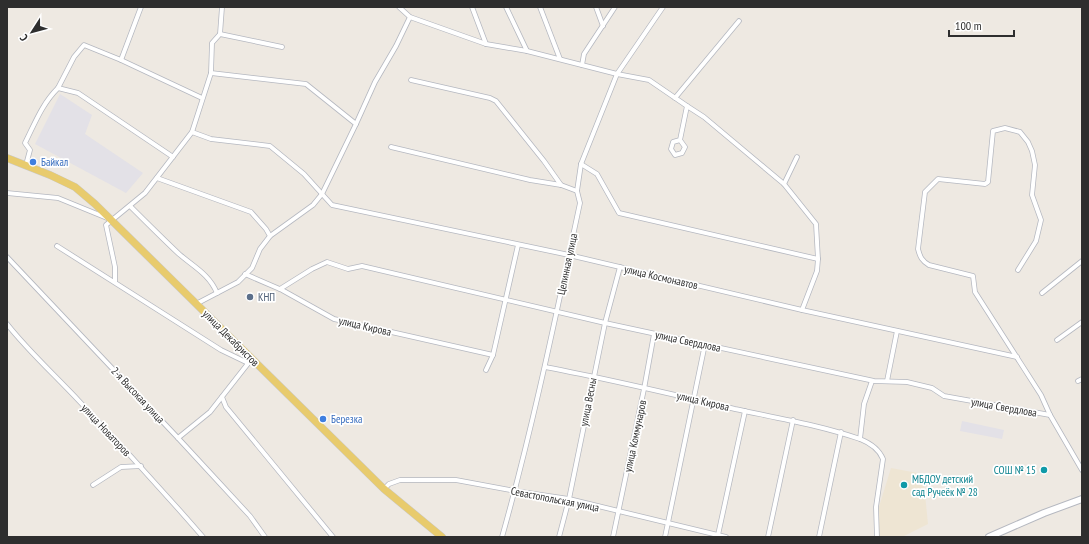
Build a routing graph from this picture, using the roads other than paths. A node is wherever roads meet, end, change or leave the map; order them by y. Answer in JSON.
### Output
{"nodes":[{"id":1,"x":141,"y":7,"type":"edge"},
{"id":2,"x":222,"y":7,"type":"edge"},
{"id":3,"x":400,"y":7,"type":"edge"},
{"id":4,"x":472,"y":7,"type":"edge"},
{"id":5,"x":506,"y":7,"type":"edge"},
{"id":6,"x":540,"y":7,"type":"edge"},
{"id":7,"x":596,"y":7,"type":"edge"},
{"id":8,"x":615,"y":7,"type":"edge"},
{"id":9,"x":663,"y":7,"type":"edge"},
{"id":10,"x":410,"y":17,"type":"junction"},
{"id":11,"x":738,"y":21,"type":"dead end"},
{"id":12,"x":603,"y":26,"type":"junction"},
{"id":13,"x":220,"y":34,"type":"junction"},
{"id":14,"x":486,"y":44,"type":"junction"},
{"id":15,"x":282,"y":47,"type":"dead end"},
{"id":16,"x":527,"y":51,"type":"junction"},
{"id":17,"x":560,"y":59,"type":"junction"},
{"id":18,"x":121,"y":60,"type":"junction"},
{"id":19,"x":582,"y":65,"type":"junction"},
{"id":20,"x":212,"y":73,"type":"junction"},
{"id":21,"x":617,"y":74,"type":"junction"},
{"id":22,"x":411,"y":80,"type":"dead end"},
{"id":23,"x":58,"y":88,"type":"junction"},
{"id":24,"x":202,"y":98,"type":"junction"},
{"id":25,"x":675,"y":98,"type":"junction"},
{"id":26,"x":687,"y":106,"type":"junction"},
{"id":27,"x":356,"y":124,"type":"junction"},
{"id":28,"x":192,"y":132,"type":"junction"},
{"id":29,"x":680,"y":140,"type":"dead end"},
{"id":30,"x":391,"y":146,"type":"dead end"},
{"id":31,"x":173,"y":157,"type":"junction"},
{"id":32,"x":797,"y":157,"type":"dead end"},
{"id":33,"x":7,"y":158,"type":"edge"},
{"id":34,"x":581,"y":164,"type":"junction"},
{"id":35,"x":26,"y":166,"type":"junction"},
{"id":36,"x":157,"y":178,"type":"junction"},
{"id":37,"x":784,"y":184,"type":"junction"},
{"id":38,"x":561,"y":185,"type":"junction"},
{"id":39,"x":577,"y":191,"type":"junction"},
{"id":40,"x":7,"y":193,"type":"edge"},
{"id":41,"x":322,"y":194,"type":"junction"},
{"id":42,"x":130,"y":206,"type":"junction"},
{"id":43,"x":111,"y":220,"type":"junction"},
{"id":44,"x":270,"y":236,"type":"junction"},
{"id":45,"x":518,"y":245,"type":"junction"},
{"id":46,"x":57,"y":246,"type":"dead end"},
{"id":47,"x":569,"y":255,"type":"junction"},
{"id":48,"x":7,"y":257,"type":"edge"},
{"id":49,"x":818,"y":259,"type":"junction"},
{"id":50,"x":1082,"y":262,"type":"edge"},
{"id":51,"x":620,"y":267,"type":"junction"},
{"id":52,"x":1018,"y":270,"type":"dead end"},
{"id":53,"x":245,"y":274,"type":"junction"},
{"id":54,"x":115,"y":282,"type":"junction"},
{"id":55,"x":280,"y":289,"type":"junction"},
{"id":56,"x":217,"y":293,"type":"junction"},
{"id":57,"x":1042,"y":293,"type":"dead end"},
{"id":58,"x":505,"y":300,"type":"junction"},
{"id":59,"x":196,"y":304,"type":"junction"},
{"id":60,"x":802,"y":310,"type":"junction"},
{"id":61,"x":557,"y":312,"type":"junction"},
{"id":62,"x":1082,"y":322,"type":"edge"},
{"id":63,"x":605,"y":323,"type":"junction"},
{"id":64,"x":7,"y":324,"type":"edge"},
{"id":65,"x":897,"y":331,"type":"junction"},
{"id":66,"x":654,"y":334,"type":"junction"},
{"id":67,"x":1057,"y":340,"type":"dead end"},
{"id":68,"x":704,"y":344,"type":"junction"},
{"id":69,"x":493,"y":355,"type":"junction"},
{"id":70,"x":1017,"y":357,"type":"junction"},
{"id":71,"x":250,"y":361,"type":"junction"},
{"id":72,"x":545,"y":367,"type":"junction"},
{"id":73,"x":486,"y":370,"type":"dead end"},
{"id":74,"x":593,"y":376,"type":"junction"},
{"id":75,"x":872,"y":381,"type":"junction"},
{"id":76,"x":887,"y":381,"type":"junction"},
{"id":77,"x":644,"y":389,"type":"junction"},
{"id":78,"x":222,"y":397,"type":"junction"},
{"id":79,"x":693,"y":399,"type":"junction"},
{"id":80,"x":215,"y":406,"type":"junction"},
{"id":81,"x":226,"y":407,"type":"junction"},
{"id":82,"x":745,"y":411,"type":"junction"},
{"id":83,"x":1050,"y":415,"type":"junction"},
{"id":84,"x":793,"y":420,"type":"junction"},
{"id":85,"x":841,"y":432,"type":"junction"},
{"id":86,"x":178,"y":438,"type":"junction"},
{"id":87,"x":860,"y":438,"type":"junction"},
{"id":88,"x":141,"y":466,"type":"junction"},
{"id":89,"x":1082,"y":470,"type":"edge"},
{"id":90,"x":93,"y":485,"type":"dead end"},
{"id":91,"x":384,"y":489,"type":"junction"},
{"id":92,"x":515,"y":491,"type":"junction"},
{"id":93,"x":1082,"y":499,"type":"edge"},
{"id":94,"x":569,"y":500,"type":"junction"},
{"id":95,"x":619,"y":512,"type":"junction"},
{"id":96,"x":668,"y":523,"type":"junction"},
{"id":97,"x":718,"y":535,"type":"junction"},
{"id":98,"x":203,"y":537,"type":"edge"},
{"id":99,"x":265,"y":537,"type":"edge"},
{"id":100,"x":333,"y":537,"type":"edge"},
{"id":101,"x":442,"y":537,"type":"edge"},
{"id":102,"x":502,"y":537,"type":"edge"},
{"id":103,"x":559,"y":537,"type":"edge"},
{"id":104,"x":613,"y":537,"type":"edge"},
{"id":105,"x":665,"y":537,"type":"edge"},
{"id":106,"x":726,"y":537,"type":"edge"},
{"id":107,"x":768,"y":537,"type":"edge"},
{"id":108,"x":819,"y":537,"type":"edge"},
{"id":109,"x":877,"y":537,"type":"edge"},
{"id":110,"x":990,"y":537,"type":"edge"}],
"edges":[{"from":1,"to":18,"type":"street"},
{"from":2,"to":13,"type":"street"},
{"from":3,"to":10,"type":"street"},
{"from":4,"to":14,"type":"street"},
{"from":5,"to":16,"type":"street"},
{"from":6,"to":17,"type":"street"},
{"from":7,"to":12,"type":"street"},
{"from":8,"to":12,"type":"street"},
{"from":9,"to":21,"type":"street","name":"Целинная улица"},
{"from":10,"to":14,"type":"street"},
{"from":10,"to":27,"type":"street"},
{"from":11,"to":25,"type":"street"},
{"from":12,"to":19,"type":"street"},
{"from":13,"to":15,"type":"street"},
{"from":13,"to":20,"type":"street"},
{"from":14,"to":16,"type":"street"},
{"from":16,"to":17,"type":"street"},
{"from":17,"to":19,"type":"street"},
{"from":18,"to":23,"type":"street"},
{"from":18,"to":24,"type":"street"},
{"from":19,"to":21,"type":"street"},
{"from":20,"to":24,"type":"street"},
{"from":20,"to":27,"type":"street"},
{"from":21,"to":25,"type":"street"},
{"from":21,"to":34,"type":"street","name":"Целинная улица"},
{"from":22,"to":38,"type":"street"},
{"from":23,"to":31,"type":"street"},
{"from":23,"to":35,"type":"street"},
{"from":24,"to":28,"type":"street"},
{"from":25,"to":26,"type":"street"},
{"from":26,"to":29,"type":"street"},
{"from":26,"to":37,"type":"street"},
{"from":27,"to":41,"type":"street"},
{"from":28,"to":31,"type":"street"},
{"from":28,"to":41,"type":"street","name":"улица Космонавтов"},
{"from":30,"to":38,"type":"street"},
{"from":31,"to":36,"type":"street"},
{"from":32,"to":37,"type":"street"},
{"from":33,"to":35,"type":"main road","name":"улица Декабристов"},
{"from":34,"to":39,"type":"street","name":"Целинная улица"},
{"from":34,"to":49,"type":"street"},
{"from":35,"to":43,"type":"main road","name":"улица Декабристов"},
{"from":36,"to":42,"type":"street"},
{"from":36,"to":44,"type":"street"},
{"from":37,"to":49,"type":"street"},
{"from":38,"to":39,"type":"street"},
{"from":39,"to":47,"type":"street","name":"Целинная улица"},
{"from":40,"to":43,"type":"street"},
{"from":41,"to":44,"type":"street"},
{"from":41,"to":45,"type":"street","name":"улица Космонавтов"},
{"from":42,"to":43,"type":"street"},
{"from":42,"to":56,"type":"street"},
{"from":43,"to":54,"type":"street"},
{"from":43,"to":59,"type":"main road","name":"улица Декабристов"},
{"from":44,"to":53,"type":"street"},
{"from":45,"to":47,"type":"street","name":"улица Космонавтов"},
{"from":45,"to":58,"type":"street"},
{"from":46,"to":54,"type":"street"},
{"from":47,"to":51,"type":"street","name":"улица Космонавтов"},
{"from":47,"to":61,"type":"street","name":"Целинная улица"},
{"from":48,"to":86,"type":"street","name":"2-я Высокая улица"},
{"from":49,"to":60,"type":"street"},
{"from":50,"to":57,"type":"street"},
{"from":51,"to":60,"type":"street","name":"улица Космонавтов"},
{"from":51,"to":63,"type":"street","name":"улица Весны"},
{"from":52,"to":70,"type":"street"},
{"from":53,"to":55,"type":"street","name":"улица Кирова"},
{"from":53,"to":56,"type":"street"},
{"from":54,"to":71,"type":"street"},
{"from":55,"to":58,"type":"street","name":"улица Свердлова"},
{"from":55,"to":69,"type":"street","name":"улица Кирова"},
{"from":56,"to":59,"type":"street"},
{"from":58,"to":61,"type":"street","name":"улица Свердлова"},
{"from":58,"to":69,"type":"street"},
{"from":59,"to":71,"type":"main road","name":"улица Декабристов"},
{"from":60,"to":65,"type":"street","name":"улица Космонавтов"},
{"from":61,"to":63,"type":"street","name":"улица Свердлова"},
{"from":61,"to":72,"type":"street","name":"Целинная улица"},
{"from":62,"to":67,"type":"street"},
{"from":63,"to":66,"type":"street","name":"улица Свердлова"},
{"from":63,"to":74,"type":"street","name":"улица Весны"},
{"from":64,"to":88,"type":"street","name":"улица Новаторов"},
{"from":65,"to":70,"type":"street","name":"улица Космонавтов"},
{"from":65,"to":76,"type":"street"},
{"from":66,"to":68,"type":"street","name":"улица Свердлова"},
{"from":66,"to":77,"type":"street","name":"улица Коммунаров"},
{"from":68,"to":75,"type":"street","name":"улица Свердлова"},
{"from":68,"to":79,"type":"street"},
{"from":69,"to":73,"type":"street"},
{"from":70,"to":83,"type":"street"},
{"from":71,"to":78,"type":"street"},
{"from":71,"to":91,"type":"main road","name":"улица Декабристов"},
{"from":72,"to":74,"type":"street","name":"улица Кирова"},
{"from":72,"to":92,"type":"street","name":"Целинная улица"},
{"from":74,"to":77,"type":"street","name":"улица Кирова"},
{"from":74,"to":94,"type":"street","name":"улица Весны"},
{"from":75,"to":76,"type":"street","name":"улица Свердлова"},
{"from":75,"to":87,"type":"street"},
{"from":76,"to":83,"type":"street","name":"улица Свердлова"},
{"from":77,"to":79,"type":"street","name":"улица Кирова"},
{"from":77,"to":95,"type":"street","name":"улица Коммунаров"},
{"from":78,"to":80,"type":"street"},
{"from":78,"to":81,"type":"street"},
{"from":79,"to":82,"type":"street","name":"улица Кирова"},
{"from":79,"to":96,"type":"street"},
{"from":80,"to":81,"type":"street"},
{"from":80,"to":86,"type":"street"},
{"from":81,"to":100,"type":"street"},
{"from":82,"to":84,"type":"street","name":"улица Кирова"},
{"from":82,"to":97,"type":"street"},
{"from":83,"to":89,"type":"street"},
{"from":84,"to":85,"type":"street","name":"улица Кирова"},
{"from":84,"to":107,"type":"street"},
{"from":85,"to":87,"type":"street","name":"улица Кирова"},
{"from":85,"to":108,"type":"street"},
{"from":86,"to":99,"type":"street","name":"2-я Высокая улица"},
{"from":87,"to":109,"type":"street","name":"улица Кирова"},
{"from":88,"to":90,"type":"street"},
{"from":88,"to":98,"type":"street","name":"улица Новаторов"},
{"from":91,"to":92,"type":"street","name":"Севастопольская улица"},
{"from":91,"to":101,"type":"main road","name":"улица Декабристов"},
{"from":92,"to":94,"type":"street","name":"Севастопольская улица"},
{"from":92,"to":102,"type":"street","name":"Целинная улица"},
{"from":93,"to":110,"type":"street"},
{"from":94,"to":95,"type":"street","name":"Севастопольская улица"},
{"from":94,"to":103,"type":"street","name":"улица Весны"},
{"from":95,"to":96,"type":"street","name":"Севастопольская улица"},
{"from":95,"to":104,"type":"street","name":"улица Коммунаров"},
{"from":96,"to":97,"type":"street","name":"Севастопольская улица"},
{"from":96,"to":105,"type":"street"},
{"from":97,"to":106,"type":"street","name":"Севастопольская улица"}]}
